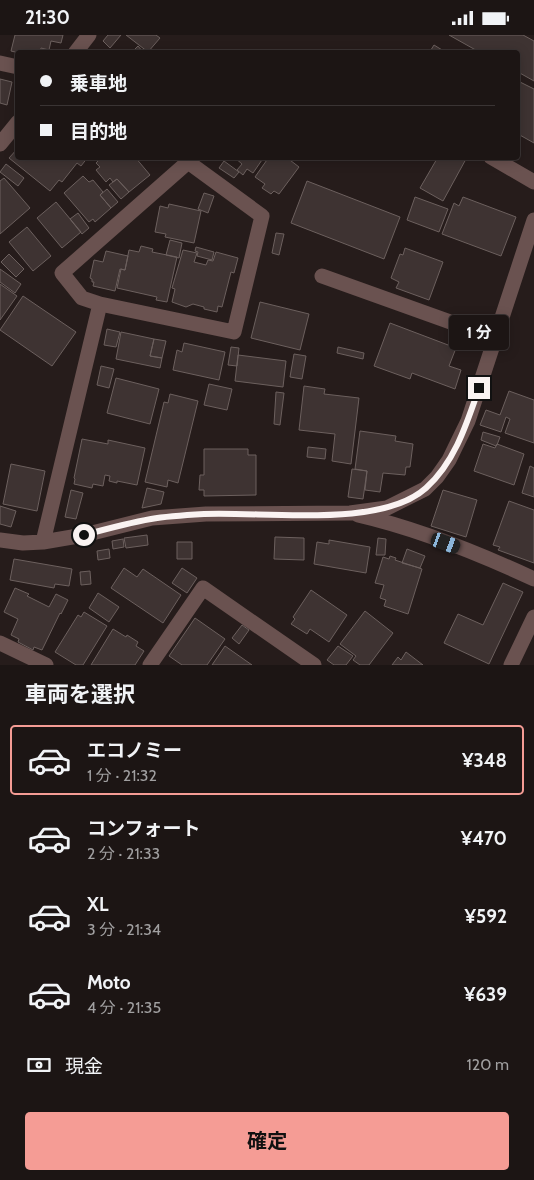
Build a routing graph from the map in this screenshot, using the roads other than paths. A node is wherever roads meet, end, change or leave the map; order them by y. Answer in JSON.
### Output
{"nodes":[{"id":1,"x":89,"y":35,"type":"edge"},
{"id":2,"x":77,"y":50,"type":"edge"},
{"id":3,"x":0,"y":63,"type":"edge"},
{"id":4,"x":15,"y":66,"type":"edge"},
{"id":5,"x":15,"y":126,"type":"edge"},
{"id":6,"x":0,"y":144,"type":"edge"},
{"id":7,"x":496,"y":160,"type":"edge"},
{"id":8,"x":534,"y":182,"type":"edge"},
{"id":9,"x":534,"y":220,"type":"edge"},
{"id":10,"x":322,"y":276,"type":"dead end"},
{"id":11,"x":100,"y":304,"type":"junction"},
{"id":12,"x":495,"y":338,"type":"junction"},
{"id":13,"x":350,"y":513,"type":"junction"},
{"id":14,"x":0,"y":540,"type":"edge"},
{"id":15,"x":43,"y":542,"type":"junction"},
{"id":16,"x":534,"y":579,"type":"edge"},
{"id":17,"x":534,"y":617,"type":"edge"},
{"id":18,"x":0,"y":643,"type":"edge"},
{"id":19,"x":46,"y":665,"type":"edge"},
{"id":20,"x":150,"y":665,"type":"edge"},
{"id":21,"x":314,"y":665,"type":"edge"},
{"id":22,"x":511,"y":665,"type":"edge"}],
"edges":[{"from":1,"to":2,"type":"street"},
{"from":3,"to":4,"type":"street"},
{"from":5,"to":6,"type":"street"},
{"from":7,"to":8,"type":"street"},
{"from":9,"to":12,"type":"street"},
{"from":10,"to":12,"type":"street"},
{"from":11,"to":11,"type":"street"},
{"from":11,"to":15,"type":"street"},
{"from":12,"to":13,"type":"street"},
{"from":13,"to":15,"type":"street"},
{"from":13,"to":16,"type":"street"},
{"from":14,"to":15,"type":"street"},
{"from":17,"to":22,"type":"street"},
{"from":18,"to":19,"type":"street"},
{"from":20,"to":21,"type":"street"}]}
